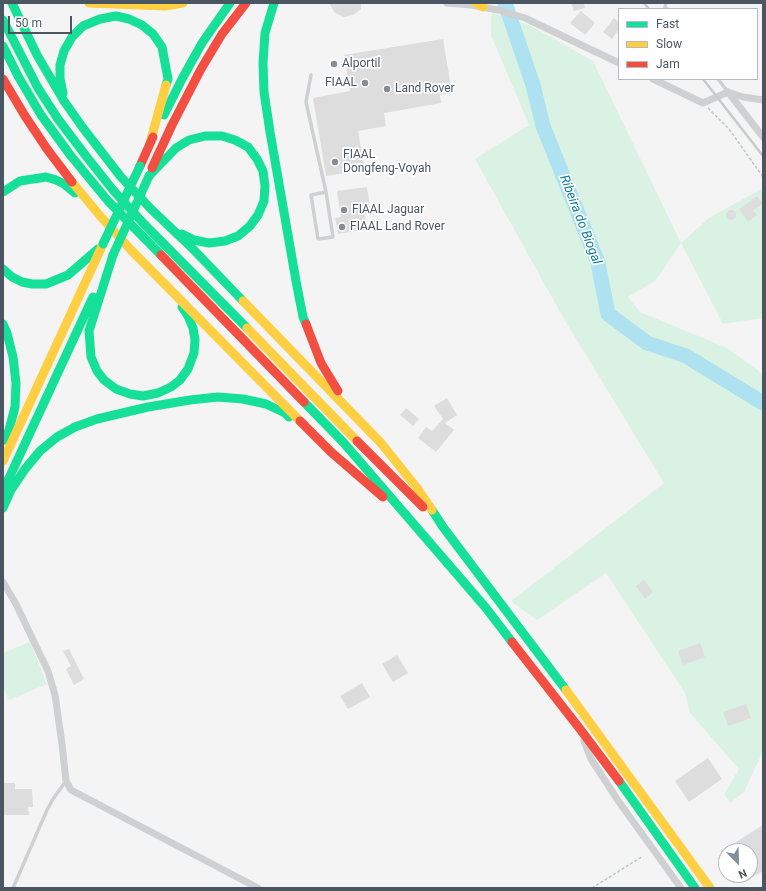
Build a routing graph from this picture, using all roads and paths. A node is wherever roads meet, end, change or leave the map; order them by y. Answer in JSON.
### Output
{"nodes":[{"id":1,"x":12,"y":3,"type":"edge"},
{"id":2,"x":89,"y":3,"type":"edge"},
{"id":3,"x":182,"y":3,"type":"edge"},
{"id":4,"x":230,"y":3,"type":"edge"},
{"id":5,"x":246,"y":3,"type":"edge"},
{"id":6,"x":274,"y":3,"type":"edge"},
{"id":7,"x":447,"y":3,"type":"edge"},
{"id":8,"x":480,"y":5,"type":"edge"},
{"id":9,"x":3,"y":20,"type":"edge"},
{"id":10,"x":3,"y":46,"type":"edge"},
{"id":11,"x":618,"y":63,"type":"edge"},
{"id":12,"x":311,"y":75,"type":"dead end"},
{"id":13,"x":3,"y":79,"type":"edge"},
{"id":14,"x":655,"y":80,"type":"edge"},
{"id":15,"x":719,"y":80,"type":"edge"},
{"id":16,"x":728,"y":92,"type":"junction"},
{"id":17,"x":763,"y":100,"type":"edge"},
{"id":18,"x":703,"y":103,"type":"junction"},
{"id":19,"x":73,"y":114,"type":"junction"},
{"id":20,"x":763,"y":137,"type":"edge"},
{"id":21,"x":150,"y":143,"type":"junction"},
{"id":22,"x":149,"y":176,"type":"junction"},
{"id":23,"x":763,"y":177,"type":"edge"},
{"id":24,"x":3,"y":192,"type":"edge"},
{"id":25,"x":326,"y":192,"type":"junction"},
{"id":26,"x":151,"y":209,"type":"junction"},
{"id":27,"x":101,"y":217,"type":"junction"},
{"id":28,"x":103,"y":244,"type":"junction"},
{"id":29,"x":113,"y":254,"type":"junction"},
{"id":30,"x":3,"y":269,"type":"edge"},
{"id":31,"x":166,"y":285,"type":"junction"},
{"id":32,"x":3,"y":324,"type":"edge"},
{"id":33,"x":356,"y":416,"type":"junction"},
{"id":34,"x":3,"y":445,"type":"edge"},
{"id":35,"x":330,"y":452,"type":"junction"},
{"id":36,"x":3,"y":461,"type":"edge"},
{"id":37,"x":3,"y":492,"type":"edge"},
{"id":38,"x":3,"y":508,"type":"edge"},
{"id":39,"x":414,"y":524,"type":"junction"},
{"id":40,"x":443,"y":527,"type":"junction"},
{"id":41,"x":3,"y":582,"type":"edge"},
{"id":42,"x":580,"y":729,"type":"junction"},
{"id":43,"x":66,"y":781,"type":"junction"},
{"id":44,"x":643,"y":856,"type":"dead end"},
{"id":45,"x":13,"y":888,"type":"edge"},
{"id":46,"x":258,"y":888,"type":"edge"},
{"id":47,"x":592,"y":888,"type":"edge"},
{"id":48,"x":681,"y":888,"type":"edge"},
{"id":49,"x":695,"y":888,"type":"edge"},
{"id":50,"x":710,"y":888,"type":"edge"}],
"edges":[{"from":1,"to":19,"type":"main road"},
{"from":2,"to":3,"type":"main road"},
{"from":4,"to":21,"type":"main road"},
{"from":5,"to":22,"type":"main road"},
{"from":6,"to":33,"type":"main road"},
{"from":7,"to":8,"type":"street"},
{"from":8,"to":11,"type":"street"},
{"from":9,"to":40,"type":"main road"},
{"from":10,"to":39,"type":"main road"},
{"from":12,"to":25,"type":"lane"},
{"from":13,"to":27,"type":"main road"},
{"from":14,"to":18,"type":"street"},
{"from":15,"to":16,"type":"lane"},
{"from":16,"to":17,"type":"street"},
{"from":16,"to":18,"type":"street"},
{"from":16,"to":20,"type":"street"},
{"from":18,"to":23,"type":"path"},
{"from":19,"to":21,"type":"main road"},
{"from":19,"to":26,"type":"main road"},
{"from":21,"to":28,"type":"main road","bridge":true},
{"from":22,"to":26,"type":"main road"},
{"from":22,"to":29,"type":"main road","bridge":true},
{"from":24,"to":27,"type":"main road"},
{"from":25,"to":25,"type":"lane"},
{"from":26,"to":33,"type":"main road"},
{"from":27,"to":31,"type":"main road"},
{"from":28,"to":30,"type":"main road"},
{"from":28,"to":36,"type":"main road"},
{"from":29,"to":31,"type":"main road"},
{"from":29,"to":37,"type":"main road"},
{"from":31,"to":35,"type":"main road"},
{"from":32,"to":34,"type":"main road"},
{"from":33,"to":40,"type":"main road"},
{"from":35,"to":38,"type":"main road"},
{"from":35,"to":39,"type":"main road"},
{"from":39,"to":42,"type":"main road"},
{"from":40,"to":50,"type":"main road"},
{"from":41,"to":43,"type":"street"},
{"from":42,"to":48,"type":"street"},
{"from":42,"to":49,"type":"main road"},
{"from":43,"to":45,"type":"lane"},
{"from":43,"to":46,"type":"street"},
{"from":44,"to":47,"type":"path"}]}
